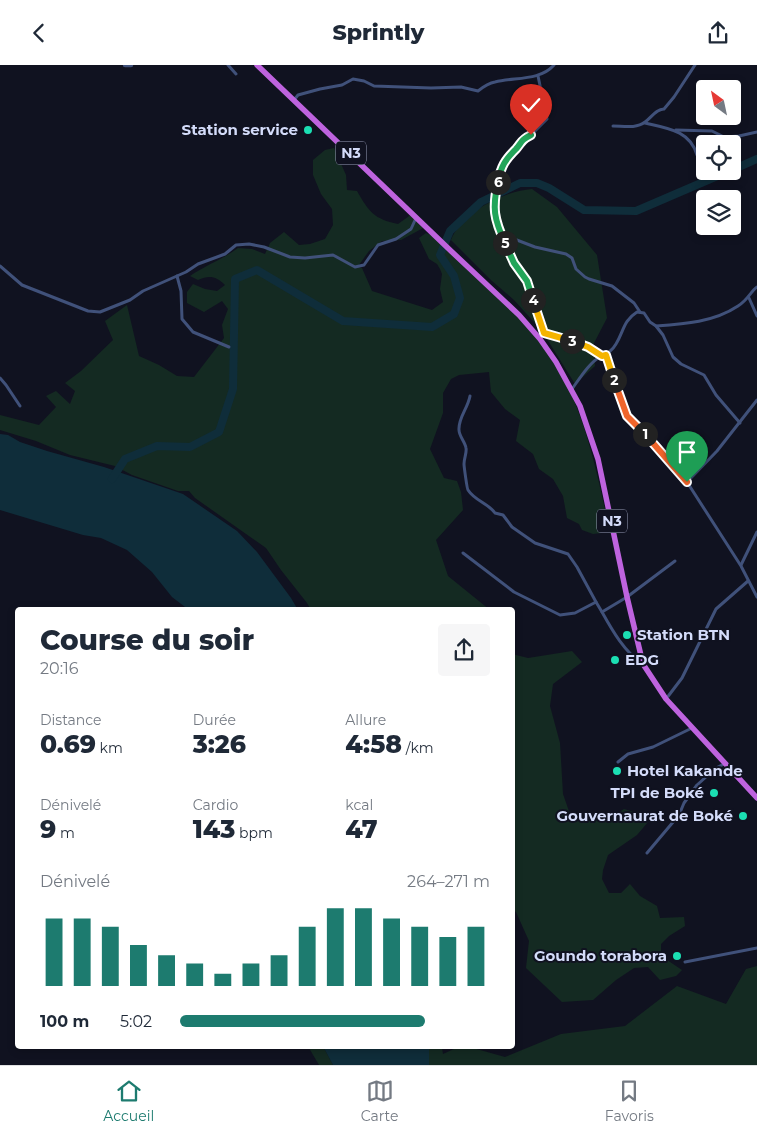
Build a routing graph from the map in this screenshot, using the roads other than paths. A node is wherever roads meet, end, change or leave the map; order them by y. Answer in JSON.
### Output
{"nodes":[{"id":1,"x":125,"y":65,"type":"edge"},
{"id":2,"x":131,"y":65,"type":"edge"},
{"id":3,"x":228,"y":65,"type":"edge"},
{"id":4,"x":257,"y":65,"type":"edge"},
{"id":5,"x":554,"y":65,"type":"edge"},
{"id":6,"x":694,"y":65,"type":"edge"},
{"id":7,"x":236,"y":73,"type":"dead end"},
{"id":8,"x":538,"y":76,"type":"junction"},
{"id":9,"x":294,"y":100,"type":"junction"},
{"id":10,"x":644,"y":123,"type":"junction"},
{"id":11,"x":613,"y":126,"type":"dead end"},
{"id":12,"x":676,"y":130,"type":"junction"},
{"id":13,"x":757,"y":132,"type":"edge"},
{"id":14,"x":696,"y":152,"type":"edge"},
{"id":15,"x":416,"y":218,"type":"junction"},
{"id":16,"x":501,"y":234,"type":"junction"},
{"id":17,"x":0,"y":266,"type":"edge"},
{"id":18,"x":177,"y":276,"type":"junction"},
{"id":19,"x":757,"y":287,"type":"edge"},
{"id":20,"x":749,"y":298,"type":"junction"},
{"id":21,"x":640,"y":312,"type":"junction"},
{"id":22,"x":757,"y":316,"type":"edge"},
{"id":23,"x":656,"y":326,"type":"junction"},
{"id":24,"x":544,"y":333,"type":"junction"},
{"id":25,"x":540,"y":339,"type":"junction"},
{"id":26,"x":229,"y":347,"type":"dead end"},
{"id":27,"x":606,"y":355,"type":"junction"},
{"id":28,"x":602,"y":356,"type":"junction"},
{"id":29,"x":0,"y":378,"type":"edge"},
{"id":30,"x":572,"y":389,"type":"junction"},
{"id":31,"x":470,"y":396,"type":"dead end"},
{"id":32,"x":757,"y":400,"type":"edge"},
{"id":33,"x":20,"y":407,"type":"dead end"},
{"id":34,"x":740,"y":423,"type":"junction"},
{"id":35,"x":687,"y":482,"type":"junction"},
{"id":36,"x":757,"y":532,"type":"edge"},
{"id":37,"x":463,"y":553,"type":"dead end"},
{"id":38,"x":675,"y":561,"type":"dead end"},
{"id":39,"x":741,"y":566,"type":"junction"},
{"id":40,"x":748,"y":581,"type":"junction"},
{"id":41,"x":627,"y":597,"type":"junction"},
{"id":42,"x":757,"y":597,"type":"edge"},
{"id":43,"x":596,"y":602,"type":"junction"},
{"id":44,"x":602,"y":612,"type":"junction"},
{"id":45,"x":643,"y":664,"type":"junction"},
{"id":46,"x":666,"y":699,"type":"junction"},
{"id":47,"x":692,"y":728,"type":"junction"},
{"id":48,"x":618,"y":761,"type":"dead end"},
{"id":49,"x":724,"y":764,"type":"junction"},
{"id":50,"x":757,"y":798,"type":"edge"},
{"id":51,"x":647,"y":853,"type":"dead end"},
{"id":52,"x":757,"y":948,"type":"edge"},
{"id":53,"x":685,"y":962,"type":"dead end"}],
"edges":[{"from":1,"to":2,"type":"street"},
{"from":3,"to":7,"type":"street"},
{"from":4,"to":9,"type":"highway","number":"N3"},
{"from":5,"to":8,"type":"street"},
{"from":6,"to":10,"type":"street"},
{"from":8,"to":9,"type":"street"},
{"from":8,"to":16,"type":"street"},
{"from":9,"to":15,"type":"highway","number":"N3"},
{"from":10,"to":11,"type":"street"},
{"from":10,"to":12,"type":"street"},
{"from":12,"to":13,"type":"street"},
{"from":12,"to":14,"type":"street"},
{"from":15,"to":18,"type":"street"},
{"from":15,"to":25,"type":"highway","number":"N3"},
{"from":16,"to":21,"type":"street"},
{"from":16,"to":24,"type":"street"},
{"from":17,"to":18,"type":"street"},
{"from":18,"to":26,"type":"street"},
{"from":19,"to":20,"type":"street"},
{"from":20,"to":22,"type":"street"},
{"from":20,"to":23,"type":"street"},
{"from":21,"to":23,"type":"street"},
{"from":21,"to":27,"type":"street"},
{"from":23,"to":34,"type":"street"},
{"from":24,"to":25,"type":"street"},
{"from":24,"to":28,"type":"street"},
{"from":25,"to":30,"type":"highway","number":"N3"},
{"from":27,"to":28,"type":"street"},
{"from":27,"to":35,"type":"street"},
{"from":28,"to":30,"type":"street"},
{"from":29,"to":33,"type":"street"},
{"from":30,"to":41,"type":"highway","number":"N3"},
{"from":31,"to":43,"type":"street"},
{"from":32,"to":34,"type":"street"},
{"from":34,"to":35,"type":"street"},
{"from":35,"to":39,"type":"street"},
{"from":36,"to":39,"type":"street"},
{"from":37,"to":43,"type":"street"},
{"from":38,"to":41,"type":"street"},
{"from":39,"to":40,"type":"street"},
{"from":40,"to":42,"type":"street"},
{"from":40,"to":46,"type":"street"},
{"from":41,"to":44,"type":"street"},
{"from":41,"to":45,"type":"highway","number":"N3"},
{"from":43,"to":44,"type":"street"},
{"from":44,"to":45,"type":"street"},
{"from":45,"to":46,"type":"highway","number":"N3"},
{"from":46,"to":47,"type":"highway","number":"N3"},
{"from":47,"to":48,"type":"street"},
{"from":47,"to":49,"type":"highway","number":"N3"},
{"from":49,"to":50,"type":"highway","number":"N3"},
{"from":49,"to":51,"type":"street"},
{"from":52,"to":53,"type":"street"}]}
